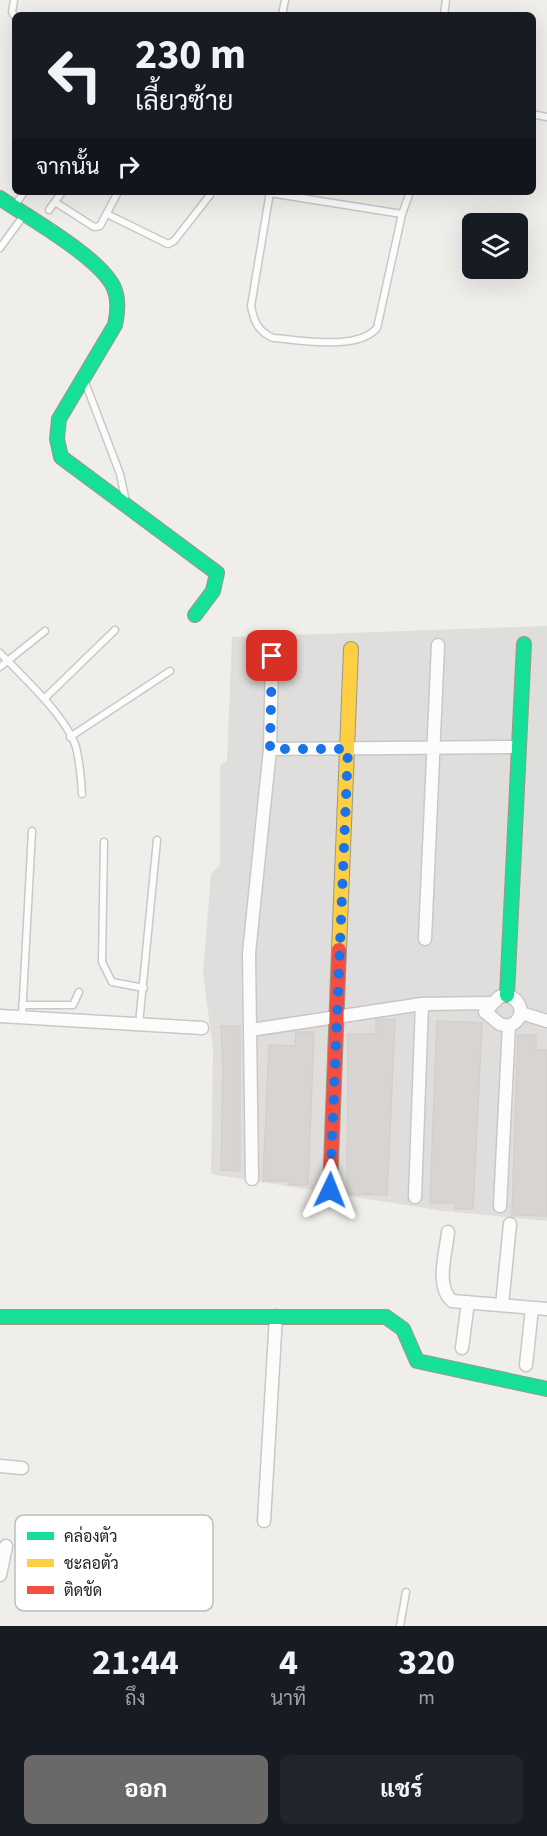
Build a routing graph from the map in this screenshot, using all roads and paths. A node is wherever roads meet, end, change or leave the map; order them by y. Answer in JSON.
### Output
{"nodes":[{"id":1,"x":23,"y":195,"type":"edge"},
{"id":2,"x":60,"y":195,"type":"edge"},
{"id":3,"x":116,"y":195,"type":"edge"},
{"id":4,"x":210,"y":195,"type":"dead end"},
{"id":5,"x":270,"y":195,"type":"edge"},
{"id":6,"x":283,"y":195,"type":"edge"},
{"id":7,"x":409,"y":195,"type":"edge"},
{"id":8,"x":0,"y":198,"type":"edge"},
{"id":9,"x":55,"y":202,"type":"junction"},
{"id":10,"x":49,"y":210,"type":"dead end"},
{"id":11,"x":19,"y":211,"type":"junction"},
{"id":12,"x":107,"y":214,"type":"junction"},
{"id":13,"x":402,"y":214,"type":"junction"},
{"id":14,"x":0,"y":248,"type":"edge"},
{"id":15,"x":83,"y":378,"type":"junction"},
{"id":16,"x":126,"y":506,"type":"junction"},
{"id":17,"x":195,"y":615,"type":"dead end"},
{"id":18,"x":115,"y":630,"type":"dead end"},
{"id":19,"x":45,"y":631,"type":"dead end"},
{"id":20,"x":524,"y":644,"type":"dead end"},
{"id":21,"x":438,"y":645,"type":"dead end"},
{"id":22,"x":351,"y":649,"type":"dead end"},
{"id":23,"x":0,"y":652,"type":"edge"},
{"id":24,"x":272,"y":656,"type":"dead end"},
{"id":25,"x":8,"y":661,"type":"junction"},
{"id":26,"x":0,"y":667,"type":"edge"},
{"id":27,"x":170,"y":671,"type":"dead end"},
{"id":28,"x":44,"y":699,"type":"junction"},
{"id":29,"x":70,"y":737,"type":"junction"},
{"id":30,"x":434,"y":747,"type":"junction"},
{"id":31,"x":518,"y":747,"type":"junction"},
{"id":32,"x":270,"y":749,"type":"junction"},
{"id":33,"x":348,"y":749,"type":"junction"},
{"id":34,"x":82,"y":794,"type":"dead end"},
{"id":35,"x":32,"y":831,"type":"dead end"},
{"id":36,"x":157,"y":840,"type":"dead end"},
{"id":37,"x":104,"y":843,"type":"dead end"},
{"id":38,"x":425,"y":939,"type":"dead end"},
{"id":39,"x":144,"y":988,"type":"junction"},
{"id":40,"x":79,"y":992,"type":"dead end"},
{"id":41,"x":507,"y":995,"type":"junction"},
{"id":42,"x":493,"y":1003,"type":"junction"},
{"id":43,"x":422,"y":1004,"type":"junction"},
{"id":44,"x":22,"y":1011,"type":"junction"},
{"id":45,"x":521,"y":1013,"type":"junction"},
{"id":46,"x":337,"y":1015,"type":"junction"},
{"id":47,"x":0,"y":1016,"type":"edge"},
{"id":48,"x":547,"y":1021,"type":"edge"},
{"id":49,"x":139,"y":1024,"type":"junction"},
{"id":50,"x":510,"y":1025,"type":"junction"},
{"id":51,"x":202,"y":1028,"type":"dead end"},
{"id":52,"x":251,"y":1030,"type":"junction"},
{"id":53,"x":252,"y":1179,"type":"dead end"},
{"id":54,"x":330,"y":1190,"type":"dead end"},
{"id":55,"x":415,"y":1197,"type":"dead end"},
{"id":56,"x":500,"y":1206,"type":"dead end"},
{"id":57,"x":510,"y":1224,"type":"dead end"},
{"id":58,"x":448,"y":1232,"type":"dead end"},
{"id":59,"x":468,"y":1302,"type":"junction"},
{"id":60,"x":502,"y":1305,"type":"junction"},
{"id":61,"x":532,"y":1308,"type":"junction"},
{"id":62,"x":547,"y":1309,"type":"edge"},
{"id":63,"x":276,"y":1316,"type":"junction"},
{"id":64,"x":0,"y":1317,"type":"edge"},
{"id":65,"x":462,"y":1348,"type":"dead end"},
{"id":66,"x":526,"y":1365,"type":"dead end"},
{"id":67,"x":547,"y":1389,"type":"edge"},
{"id":68,"x":0,"y":1466,"type":"edge"},
{"id":69,"x":22,"y":1468,"type":"dead end"},
{"id":70,"x":264,"y":1521,"type":"dead end"},
{"id":71,"x":6,"y":1546,"type":"dead end"},
{"id":72,"x":0,"y":1575,"type":"edge"},
{"id":73,"x":406,"y":1592,"type":"dead end"},
{"id":74,"x":400,"y":1626,"type":"edge"}],
"edges":[{"from":1,"to":11,"type":"lane"},
{"from":2,"to":9,"type":"lane"},
{"from":3,"to":12,"type":"lane"},
{"from":4,"to":12,"type":"lane"},
{"from":5,"to":13,"type":"lane"},
{"from":6,"to":13,"type":"lane"},
{"from":7,"to":13,"type":"lane"},
{"from":8,"to":11,"type":"street"},
{"from":9,"to":10,"type":"lane"},
{"from":9,"to":12,"type":"lane"},
{"from":11,"to":14,"type":"lane"},
{"from":11,"to":15,"type":"street"},
{"from":15,"to":16,"type":"lane"},
{"from":15,"to":16,"type":"street"},
{"from":16,"to":17,"type":"street"},
{"from":18,"to":28,"type":"lane"},
{"from":19,"to":25,"type":"lane"},
{"from":20,"to":31,"type":"street"},
{"from":21,"to":30,"type":"street"},
{"from":22,"to":33,"type":"street"},
{"from":23,"to":25,"type":"lane"},
{"from":24,"to":32,"type":"street"},
{"from":25,"to":26,"type":"lane"},
{"from":25,"to":28,"type":"lane"},
{"from":27,"to":29,"type":"lane"},
{"from":28,"to":29,"type":"lane"},
{"from":29,"to":34,"type":"lane"},
{"from":30,"to":31,"type":"street"},
{"from":30,"to":33,"type":"street"},
{"from":30,"to":38,"type":"street"},
{"from":31,"to":41,"type":"street"},
{"from":32,"to":33,"type":"street"},
{"from":32,"to":52,"type":"street"},
{"from":33,"to":46,"type":"street"},
{"from":35,"to":44,"type":"lane"},
{"from":36,"to":39,"type":"lane"},
{"from":37,"to":39,"type":"lane"},
{"from":39,"to":49,"type":"lane"},
{"from":40,"to":44,"type":"lane"},
{"from":41,"to":42,"type":"street"},
{"from":41,"to":45,"type":"street"},
{"from":42,"to":43,"type":"street"},
{"from":42,"to":50,"type":"street"},
{"from":43,"to":46,"type":"street"},
{"from":43,"to":55,"type":"street"},
{"from":44,"to":47,"type":"street"},
{"from":44,"to":49,"type":"street"},
{"from":45,"to":48,"type":"street"},
{"from":45,"to":50,"type":"street"},
{"from":46,"to":52,"type":"street"},
{"from":46,"to":54,"type":"street"},
{"from":49,"to":51,"type":"street"},
{"from":50,"to":56,"type":"street"},
{"from":52,"to":53,"type":"street"},
{"from":57,"to":60,"type":"street"},
{"from":58,"to":59,"type":"street"},
{"from":59,"to":60,"type":"street"},
{"from":59,"to":65,"type":"street"},
{"from":60,"to":61,"type":"street"},
{"from":61,"to":62,"type":"street"},
{"from":61,"to":66,"type":"street"},
{"from":63,"to":64,"type":"street"},
{"from":63,"to":67,"type":"street"},
{"from":63,"to":70,"type":"street"},
{"from":68,"to":69,"type":"street"},
{"from":71,"to":72,"type":"street"},
{"from":73,"to":74,"type":"lane"}]}
